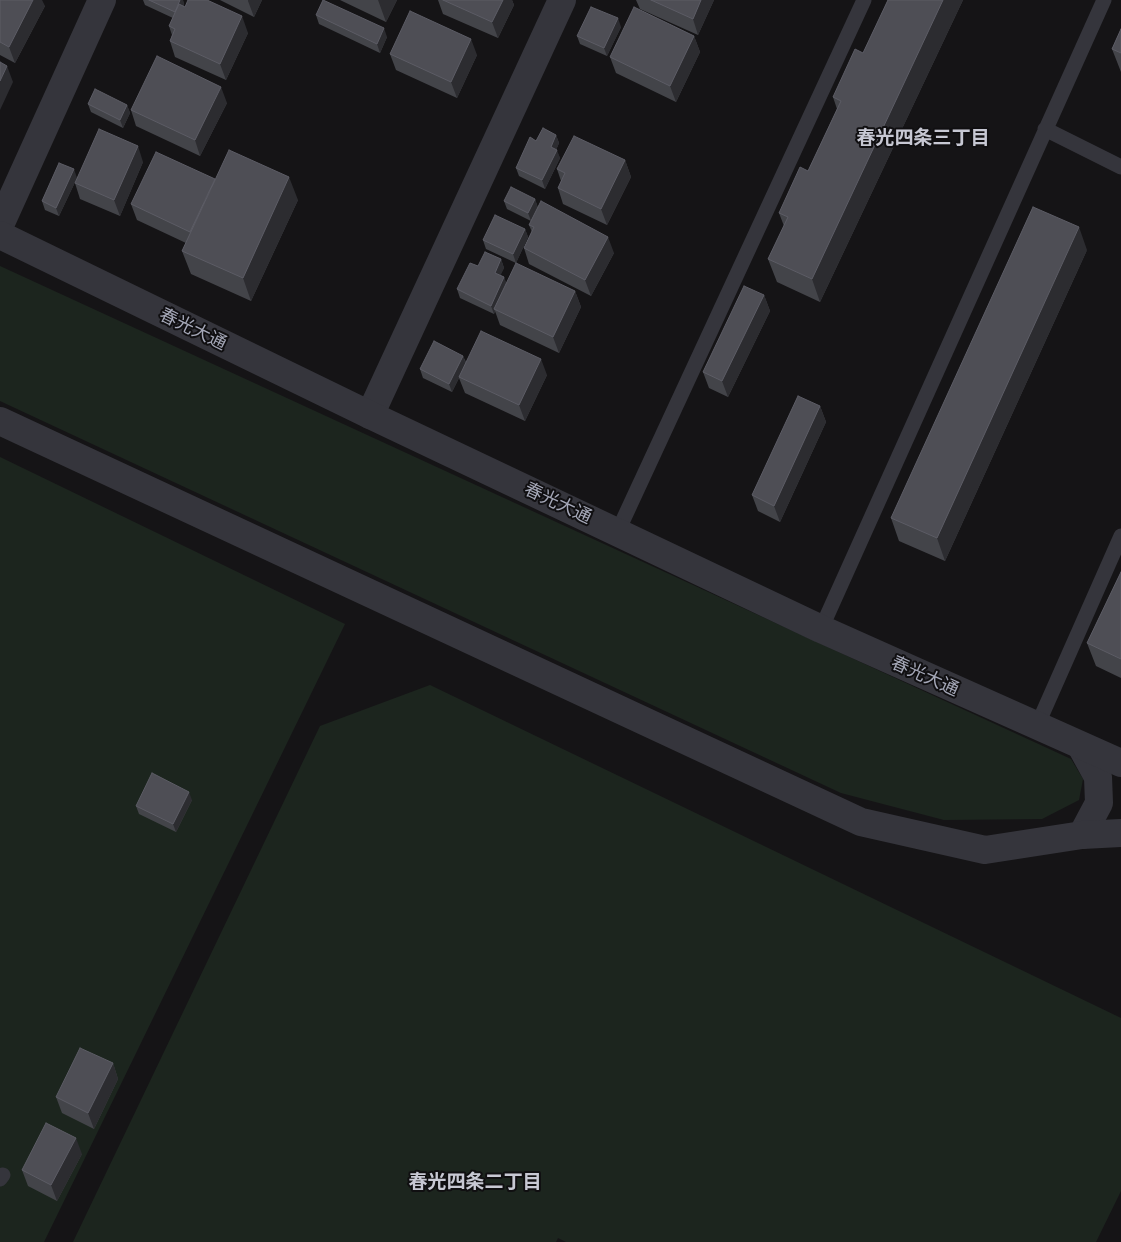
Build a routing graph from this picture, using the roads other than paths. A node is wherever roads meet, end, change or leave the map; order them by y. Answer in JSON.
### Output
{"nodes":[{"id":1,"x":102,"y":0,"type":"edge"},
{"id":2,"x":562,"y":0,"type":"edge"},
{"id":3,"x":864,"y":0,"type":"edge"},
{"id":4,"x":1104,"y":0,"type":"edge"},
{"id":5,"x":1045,"y":129,"type":"junction"},
{"id":6,"x":1121,"y":166,"type":"edge"},
{"id":7,"x":0,"y":224,"type":"edge"},
{"id":8,"x":0,"y":235,"type":"edge"},
{"id":9,"x":370,"y":415,"type":"junction"},
{"id":10,"x":0,"y":421,"type":"edge"},
{"id":11,"x":618,"y":531,"type":"junction"},
{"id":12,"x":1121,"y":536,"type":"edge"},
{"id":13,"x":821,"y":629,"type":"junction"},
{"id":14,"x":1037,"y":726,"type":"junction"},
{"id":15,"x":1081,"y":746,"type":"junction"},
{"id":16,"x":1121,"y":763,"type":"edge"},
{"id":17,"x":1121,"y":833,"type":"edge"},
{"id":18,"x":1082,"y":835,"type":"junction"}],
"edges":[{"from":1,"to":7,"type":"street"},
{"from":2,"to":9,"type":"street"},
{"from":3,"to":11,"type":"lane"},
{"from":4,"to":5,"type":"lane"},
{"from":5,"to":6,"type":"lane"},
{"from":5,"to":13,"type":"lane"},
{"from":8,"to":9,"type":"street","name":"春光大通"},
{"from":9,"to":11,"type":"street","name":"春光大通"},
{"from":10,"to":18,"type":"street"},
{"from":11,"to":13,"type":"street","name":"春光大通"},
{"from":12,"to":14,"type":"lane"},
{"from":13,"to":14,"type":"street","name":"春光大通"},
{"from":14,"to":15,"type":"street","name":"春光大通"},
{"from":15,"to":16,"type":"street","name":"春光大通"},
{"from":15,"to":18,"type":"street"},
{"from":17,"to":18,"type":"street"}]}
